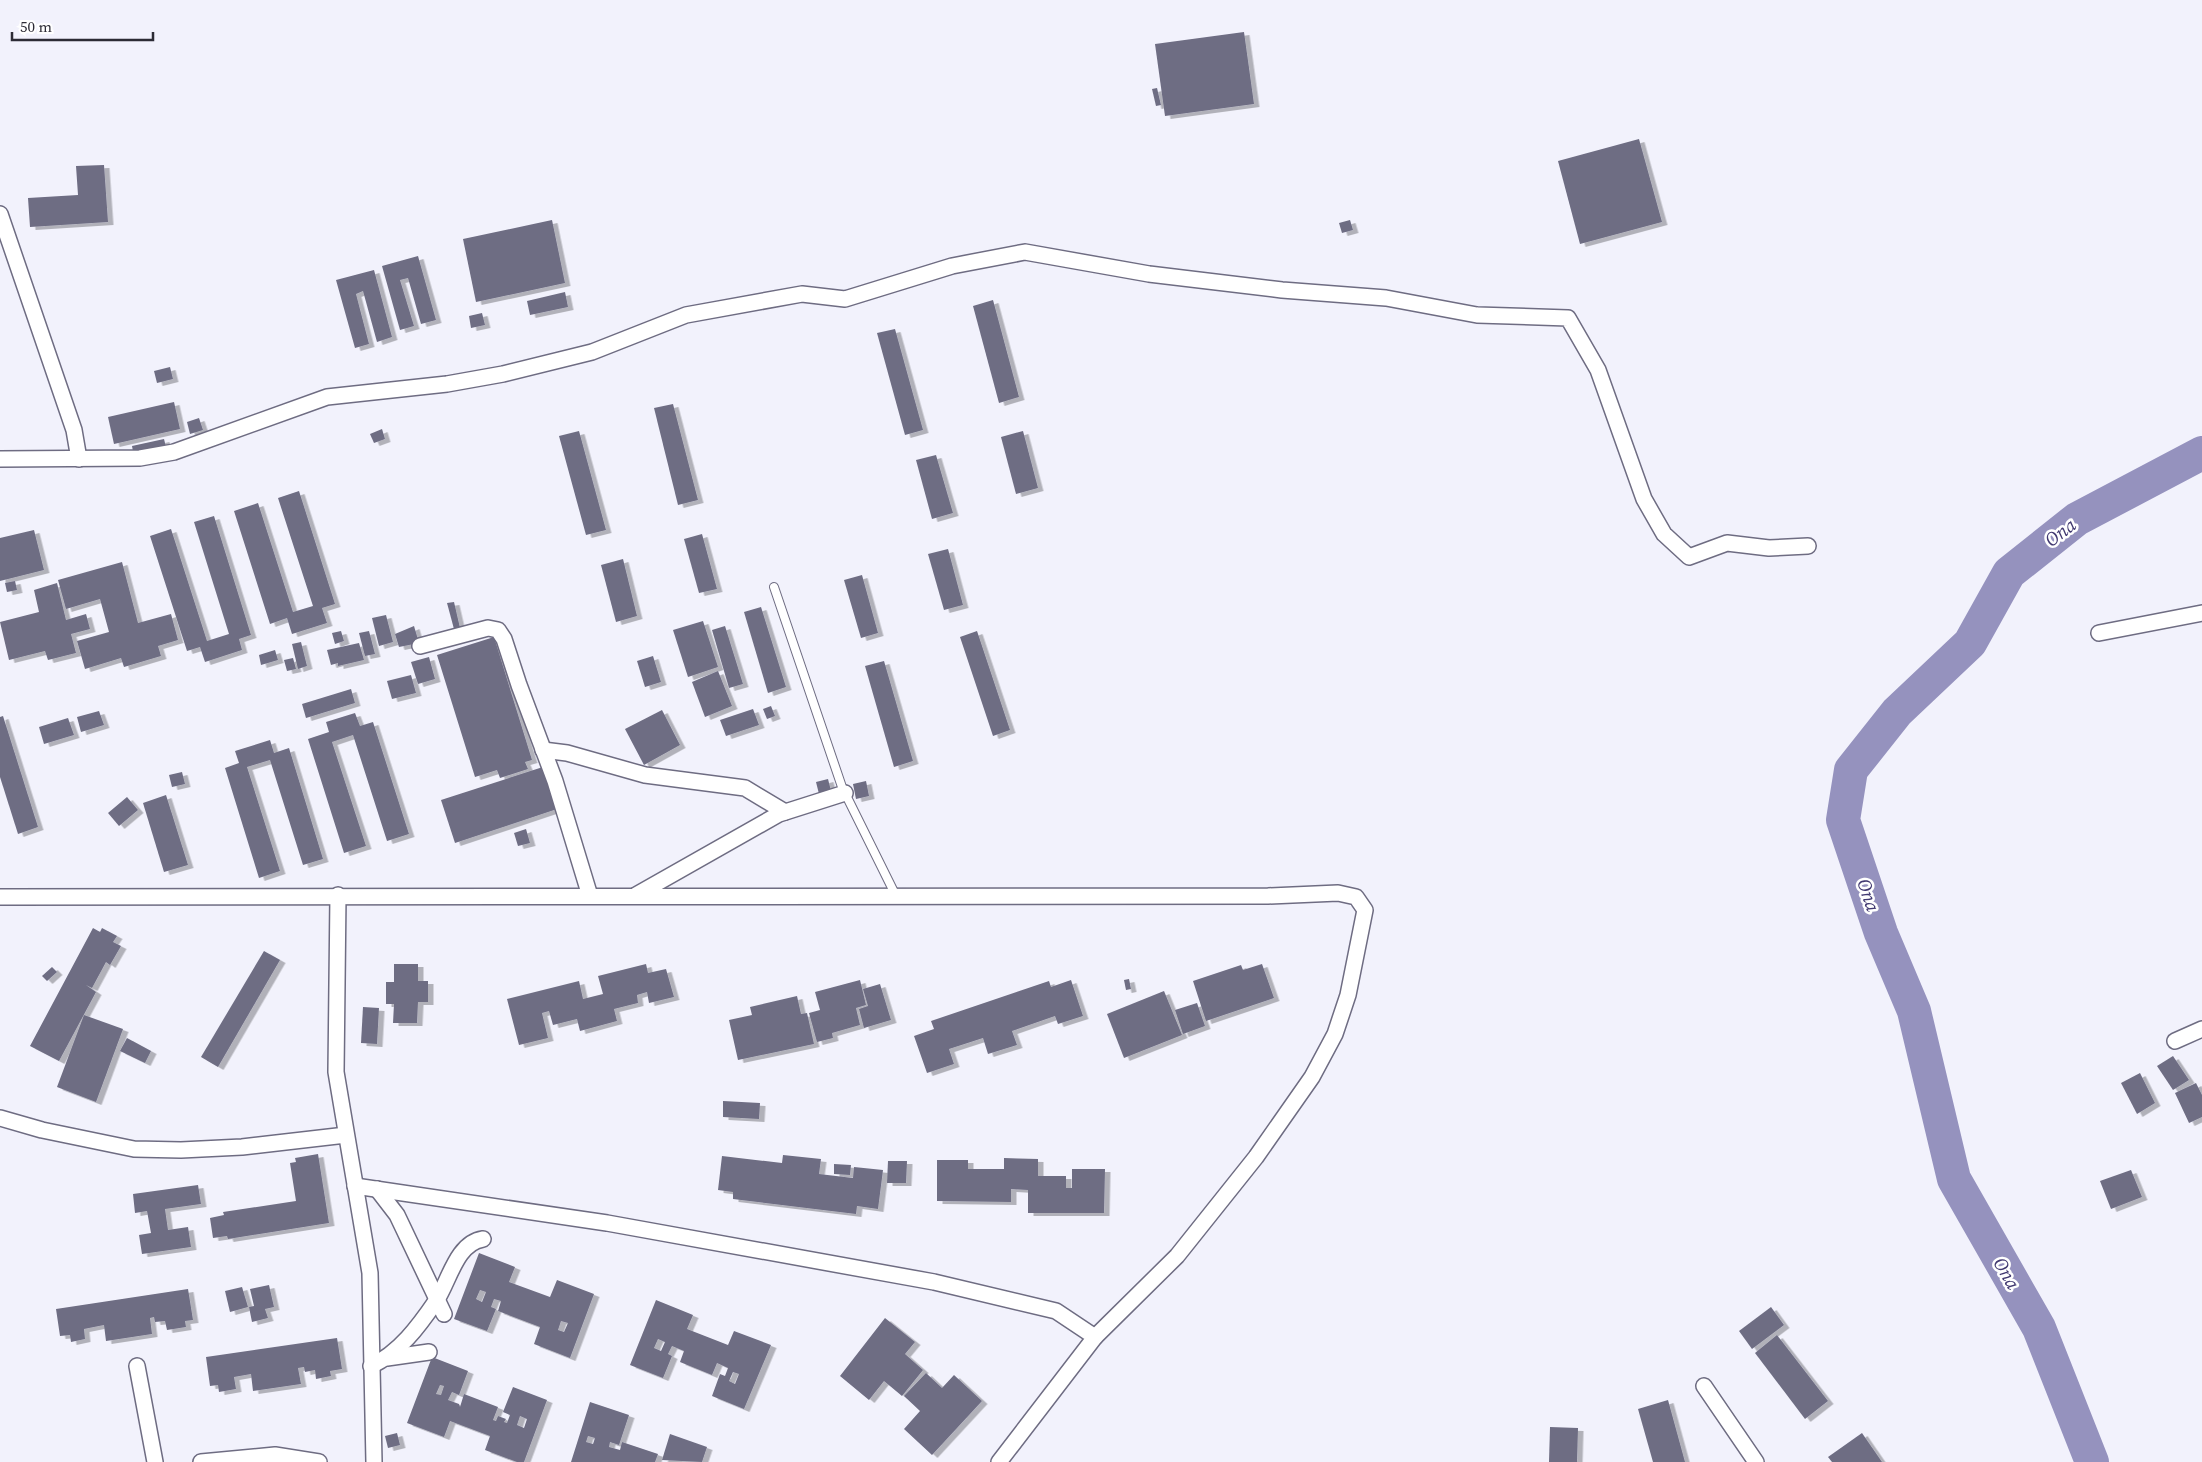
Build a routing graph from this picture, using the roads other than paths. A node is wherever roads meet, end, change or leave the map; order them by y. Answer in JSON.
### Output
{"nodes":[{"id":1,"x":0,"y":214,"type":"edge"},
{"id":2,"x":0,"y":459,"type":"edge"},
{"id":3,"x":79,"y":459,"type":"junction"},
{"id":4,"x":1808,"y":546,"type":"dead end"},
{"id":5,"x":774,"y":588,"type":"dead end"},
{"id":6,"x":2202,"y":613,"type":"edge"},
{"id":7,"x":2100,"y":633,"type":"dead end"},
{"id":8,"x":420,"y":646,"type":"dead end"},
{"id":9,"x":543,"y":750,"type":"junction"},
{"id":10,"x":845,"y":793,"type":"junction"},
{"id":11,"x":785,"y":812,"type":"junction"},
{"id":12,"x":338,"y":895,"type":"junction"},
{"id":13,"x":590,"y":896,"type":"junction"},
{"id":14,"x":634,"y":896,"type":"junction"},
{"id":15,"x":896,"y":896,"type":"junction"},
{"id":16,"x":0,"y":897,"type":"edge"},
{"id":17,"x":2202,"y":1029,"type":"edge"},
{"id":18,"x":2175,"y":1041,"type":"dead end"},
{"id":19,"x":0,"y":1118,"type":"edge"},
{"id":20,"x":346,"y":1135,"type":"junction"},
{"id":21,"x":355,"y":1186,"type":"junction"},
{"id":22,"x":377,"y":1189,"type":"junction"},
{"id":23,"x":483,"y":1239,"type":"dead end"},
{"id":24,"x":438,"y":1298,"type":"junction"},
{"id":25,"x":444,"y":1314,"type":"dead end"},
{"id":26,"x":1095,"y":1337,"type":"junction"},
{"id":27,"x":429,"y":1352,"type":"dead end"},
{"id":28,"x":387,"y":1358,"type":"junction"},
{"id":29,"x":137,"y":1366,"type":"dead end"},
{"id":30,"x":371,"y":1366,"type":"junction"},
{"id":31,"x":1704,"y":1386,"type":"dead end"},
{"id":32,"x":154,"y":1462,"type":"edge"},
{"id":33,"x":201,"y":1462,"type":"edge"},
{"id":34,"x":319,"y":1462,"type":"edge"},
{"id":35,"x":374,"y":1462,"type":"edge"},
{"id":36,"x":999,"y":1462,"type":"edge"},
{"id":37,"x":1756,"y":1462,"type":"edge"}],
"edges":[{"from":1,"to":3,"type":"street"},
{"from":2,"to":3,"type":"street"},
{"from":3,"to":4,"type":"street"},
{"from":5,"to":10,"type":"lane"},
{"from":6,"to":7,"type":"street"},
{"from":8,"to":9,"type":"street"},
{"from":9,"to":11,"type":"street"},
{"from":9,"to":13,"type":"street"},
{"from":10,"to":11,"type":"street"},
{"from":10,"to":15,"type":"lane"},
{"from":11,"to":14,"type":"street"},
{"from":12,"to":13,"type":"street"},
{"from":12,"to":16,"type":"street"},
{"from":12,"to":20,"type":"street"},
{"from":13,"to":14,"type":"street"},
{"from":14,"to":15,"type":"street"},
{"from":15,"to":26,"type":"street"},
{"from":17,"to":18,"type":"street"},
{"from":19,"to":20,"type":"street"},
{"from":20,"to":21,"type":"street"},
{"from":21,"to":22,"type":"street"},
{"from":21,"to":30,"type":"street"},
{"from":22,"to":24,"type":"street"},
{"from":22,"to":26,"type":"street"},
{"from":23,"to":24,"type":"street"},
{"from":24,"to":25,"type":"street"},
{"from":24,"to":28,"type":"street"},
{"from":26,"to":36,"type":"street"},
{"from":27,"to":28,"type":"street"},
{"from":28,"to":30,"type":"street"},
{"from":29,"to":32,"type":"street"},
{"from":30,"to":35,"type":"street"},
{"from":31,"to":37,"type":"street"},
{"from":33,"to":34,"type":"street"}]}
